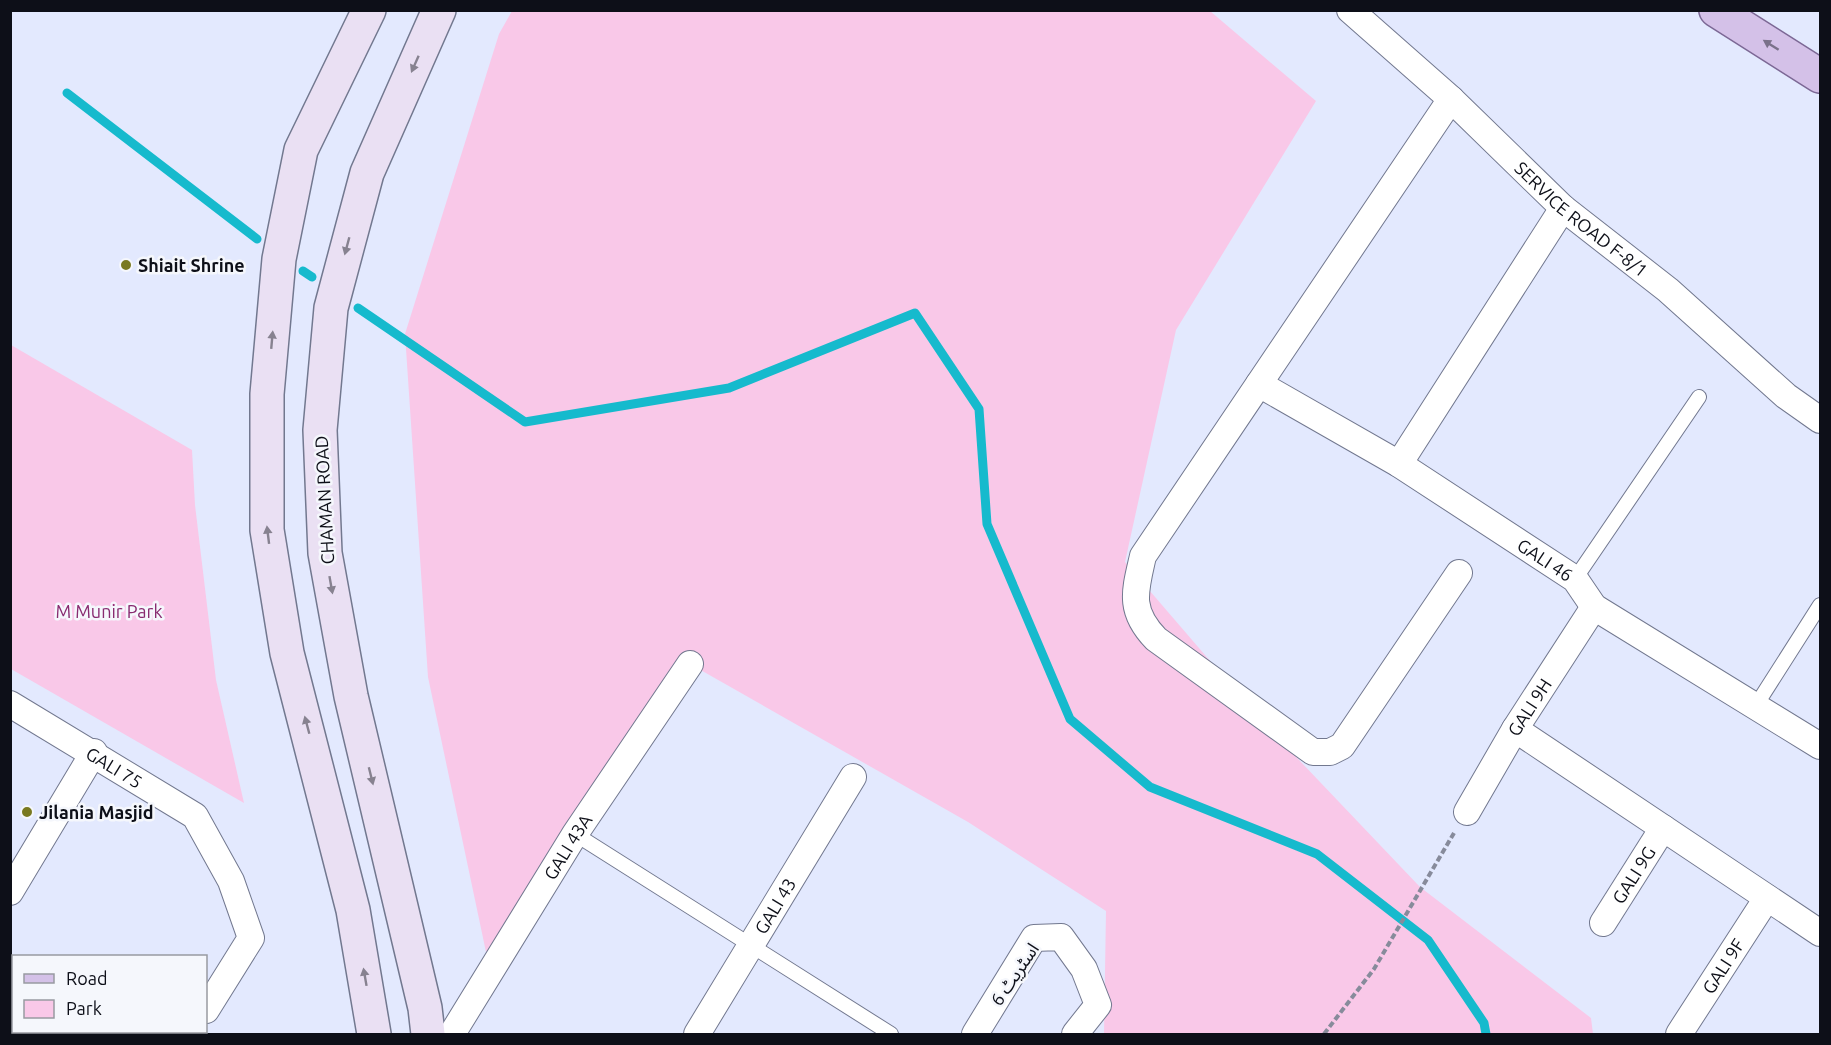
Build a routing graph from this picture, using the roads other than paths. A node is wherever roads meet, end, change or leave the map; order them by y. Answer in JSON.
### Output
{"nodes":[{"id":1,"x":369,"y":10,"type":"edge"},
{"id":2,"x":439,"y":10,"type":"edge"},
{"id":3,"x":1350,"y":10,"type":"edge"},
{"id":4,"x":1716,"y":10,"type":"edge"},
{"id":5,"x":1821,"y":76,"type":"edge"},
{"id":6,"x":1451,"y":99,"type":"junction"},
{"id":7,"x":1563,"y":208,"type":"junction"},
{"id":8,"x":1259,"y":384,"type":"junction"},
{"id":9,"x":1699,"y":397,"type":"dead end"},
{"id":10,"x":1821,"y":420,"type":"edge"},
{"id":11,"x":1399,"y":464,"type":"junction"},
{"id":12,"x":1459,"y":573,"type":"dead end"},
{"id":13,"x":1575,"y":579,"type":"junction"},
{"id":14,"x":1821,"y":605,"type":"edge"},
{"id":15,"x":1594,"y":607,"type":"junction"},
{"id":16,"x":690,"y":664,"type":"dead end"},
{"id":17,"x":10,"y":704,"type":"edge"},
{"id":18,"x":1755,"y":707,"type":"junction"},
{"id":19,"x":1515,"y":729,"type":"junction"},
{"id":20,"x":1821,"y":746,"type":"edge"},
{"id":21,"x":94,"y":752,"type":"junction"},
{"id":22,"x":853,"y":777,"type":"dead end"},
{"id":23,"x":1467,"y":812,"type":"dead end"},
{"id":24,"x":1663,"y":828,"type":"junction"},
{"id":25,"x":575,"y":834,"type":"junction"},
{"id":26,"x":10,"y":892,"type":"edge"},
{"id":27,"x":1767,"y":898,"type":"junction"},
{"id":28,"x":1603,"y":923,"type":"dead end"},
{"id":29,"x":1821,"y":933,"type":"edge"},
{"id":30,"x":752,"y":947,"type":"junction"},
{"id":31,"x":207,"y":1008,"type":"edge"},
{"id":32,"x":374,"y":1035,"type":"edge"},
{"id":33,"x":428,"y":1035,"type":"edge"},
{"id":34,"x":452,"y":1035,"type":"edge"},
{"id":35,"x":697,"y":1035,"type":"edge"},
{"id":36,"x":891,"y":1035,"type":"edge"},
{"id":37,"x":975,"y":1035,"type":"edge"},
{"id":38,"x":1076,"y":1035,"type":"edge"},
{"id":39,"x":1678,"y":1035,"type":"edge"}],
"edges":[{"from":32,"to":1,"type":"street","one_way":true},
{"from":2,"to":33,"type":"street","name":"CHAMAN ROAD","one_way":true},
{"from":3,"to":6,"type":"street","name":"SERVICE ROAD F-8/1"},
{"from":5,"to":4,"type":"main road","one_way":true},
{"from":6,"to":7,"type":"street","name":"SERVICE ROAD F-8/1"},
{"from":6,"to":8,"type":"street"},
{"from":7,"to":10,"type":"street","name":"SERVICE ROAD F-8/1"},
{"from":7,"to":11,"type":"street"},
{"from":8,"to":11,"type":"street","name":"GALI 46"},
{"from":8,"to":12,"type":"street"},
{"from":9,"to":13,"type":"lane"},
{"from":11,"to":13,"type":"street","name":"GALI 46"},
{"from":13,"to":15,"type":"street","name":"GALI 46"},
{"from":14,"to":18,"type":"lane"},
{"from":15,"to":18,"type":"street","name":"GALI 46"},
{"from":15,"to":19,"type":"street","name":"GALI 9H"},
{"from":16,"to":25,"type":"street","name":"GALI 43A"},
{"from":17,"to":21,"type":"street","name":"GALI 75"},
{"from":18,"to":20,"type":"street","name":"GALI 46"},
{"from":19,"to":23,"type":"street","name":"GALI 9H"},
{"from":19,"to":24,"type":"street"},
{"from":21,"to":26,"type":"street"},
{"from":21,"to":31,"type":"street","name":"GALI 75"},
{"from":22,"to":30,"type":"street","name":"GALI 43"},
{"from":24,"to":27,"type":"street"},
{"from":24,"to":28,"type":"street","name":"GALI 9G"},
{"from":25,"to":30,"type":"lane"},
{"from":25,"to":34,"type":"street","name":"GALI 43A"},
{"from":27,"to":29,"type":"street"},
{"from":27,"to":39,"type":"street","name":"GALI 9F"},
{"from":30,"to":35,"type":"street","name":"GALI 43"},
{"from":30,"to":36,"type":"lane"},
{"from":37,"to":38,"type":"street","name":"اسٹریٹ 6"}]}
